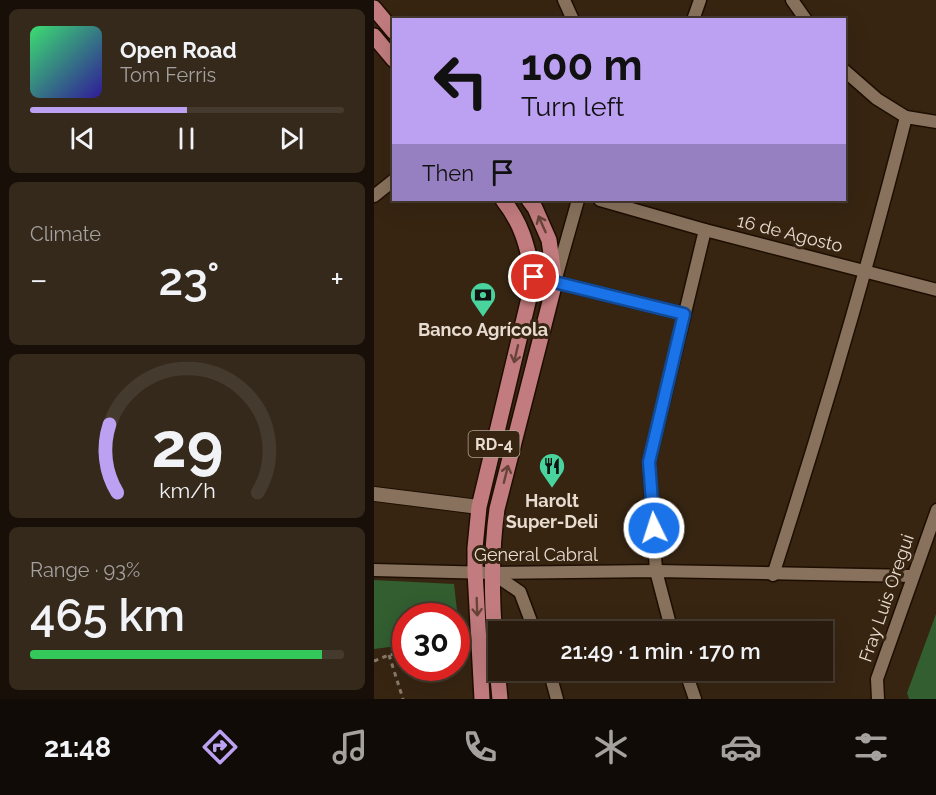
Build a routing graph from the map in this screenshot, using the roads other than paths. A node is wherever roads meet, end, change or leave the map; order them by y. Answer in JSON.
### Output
{"nodes":[{"id":1,"x":564,"y":0,"type":"edge"},
{"id":2,"x":700,"y":0,"type":"edge"},
{"id":3,"x":792,"y":0,"type":"edge"},
{"id":4,"x":374,"y":8,"type":"edge"},
{"id":5,"x":572,"y":18,"type":"edge"},
{"id":6,"x":695,"y":18,"type":"edge"},
{"id":7,"x":805,"y":18,"type":"edge"},
{"id":8,"x":392,"y":30,"type":"edge"},
{"id":9,"x":374,"y":36,"type":"edge"},
{"id":10,"x":392,"y":58,"type":"edge"},
{"id":11,"x":846,"y":72,"type":"edge"},
{"id":12,"x":906,"y":117,"type":"junction"},
{"id":13,"x":936,"y":122,"type":"edge"},
{"id":14,"x":392,"y":182,"type":"edge"},
{"id":15,"x":374,"y":196,"type":"edge"},
{"id":16,"x":504,"y":201,"type":"edge"},
{"id":17,"x":530,"y":201,"type":"edge"},
{"id":18,"x":578,"y":201,"type":"edge"},
{"id":19,"x":604,"y":201,"type":"edge"},
{"id":20,"x":706,"y":230,"type":"junction"},
{"id":21,"x":866,"y":270,"type":"junction"},
{"id":22,"x":534,"y":277,"type":"junction"},
{"id":23,"x":555,"y":282,"type":"junction"},
{"id":24,"x":936,"y":290,"type":"edge"},
{"id":25,"x":684,"y":314,"type":"junction"},
{"id":26,"x":374,"y":494,"type":"edge"},
{"id":27,"x":479,"y":507,"type":"junction"},
{"id":28,"x":936,"y":510,"type":"edge"},
{"id":29,"x":374,"y":570,"type":"edge"},
{"id":30,"x":475,"y":571,"type":"junction"},
{"id":31,"x":656,"y":571,"type":"junction"},
{"id":32,"x":492,"y":573,"type":"junction"},
{"id":33,"x":773,"y":575,"type":"junction"},
{"id":34,"x":913,"y":576,"type":"junction"},
{"id":35,"x":531,"y":621,"type":"edge"},
{"id":36,"x":669,"y":621,"type":"edge"},
{"id":37,"x":552,"y":681,"type":"edge"},
{"id":38,"x":689,"y":681,"type":"edge"},
{"id":39,"x":482,"y":699,"type":"edge"},
{"id":40,"x":500,"y":699,"type":"edge"},
{"id":41,"x":557,"y":699,"type":"edge"},
{"id":42,"x":695,"y":699,"type":"edge"},
{"id":43,"x":878,"y":699,"type":"edge"}],
"edges":[{"from":1,"to":5,"type":"street"},
{"from":2,"to":6,"type":"street"},
{"from":3,"to":7,"type":"street"},
{"from":4,"to":8,"type":"main road"},
{"from":9,"to":10,"type":"main road"},
{"from":11,"to":12,"type":"street"},
{"from":12,"to":13,"type":"street"},
{"from":12,"to":21,"type":"street"},
{"from":14,"to":15,"type":"street"},
{"from":16,"to":22,"type":"main road","number":"RD-4"},
{"from":23,"to":17,"type":"main road","number":"RD-4","one_way":true},
{"from":18,"to":23,"type":"street"},
{"from":19,"to":20,"type":"street","name":"16 de Agosto"},
{"from":20,"to":21,"type":"street","name":"16 de Agosto"},
{"from":20,"to":25,"type":"street"},
{"from":21,"to":24,"type":"street","name":"16 de Agosto"},
{"from":21,"to":33,"type":"street"},
{"from":22,"to":23,"type":"street"},
{"from":22,"to":27,"type":"main road","number":"RD-4","one_way":true},
{"from":23,"to":25,"type":"street"},
{"from":32,"to":23,"type":"main road","number":"RD-4","one_way":true},
{"from":25,"to":31,"type":"street"},
{"from":26,"to":27,"type":"street"},
{"from":27,"to":30,"type":"main road","number":"RD-4"},
{"from":28,"to":34,"type":"street","name":"Fray Luis Oregui"},
{"from":29,"to":30,"type":"street","name":"General Cabral"},
{"from":30,"to":32,"type":"street","name":"General Cabral"},
{"from":30,"to":39,"type":"main road","number":"RD-4","one_way":true},
{"from":31,"to":32,"type":"street","name":"General Cabral"},
{"from":31,"to":33,"type":"street","name":"General Cabral"},
{"from":31,"to":36,"type":"street"},
{"from":32,"to":35,"type":"street"},
{"from":32,"to":40,"type":"main road","number":"RD-4"},
{"from":33,"to":34,"type":"street","name":"General Cabral"},
{"from":34,"to":43,"type":"street","name":"Fray Luis Oregui"},
{"from":37,"to":41,"type":"street"},
{"from":38,"to":42,"type":"street"}]}
